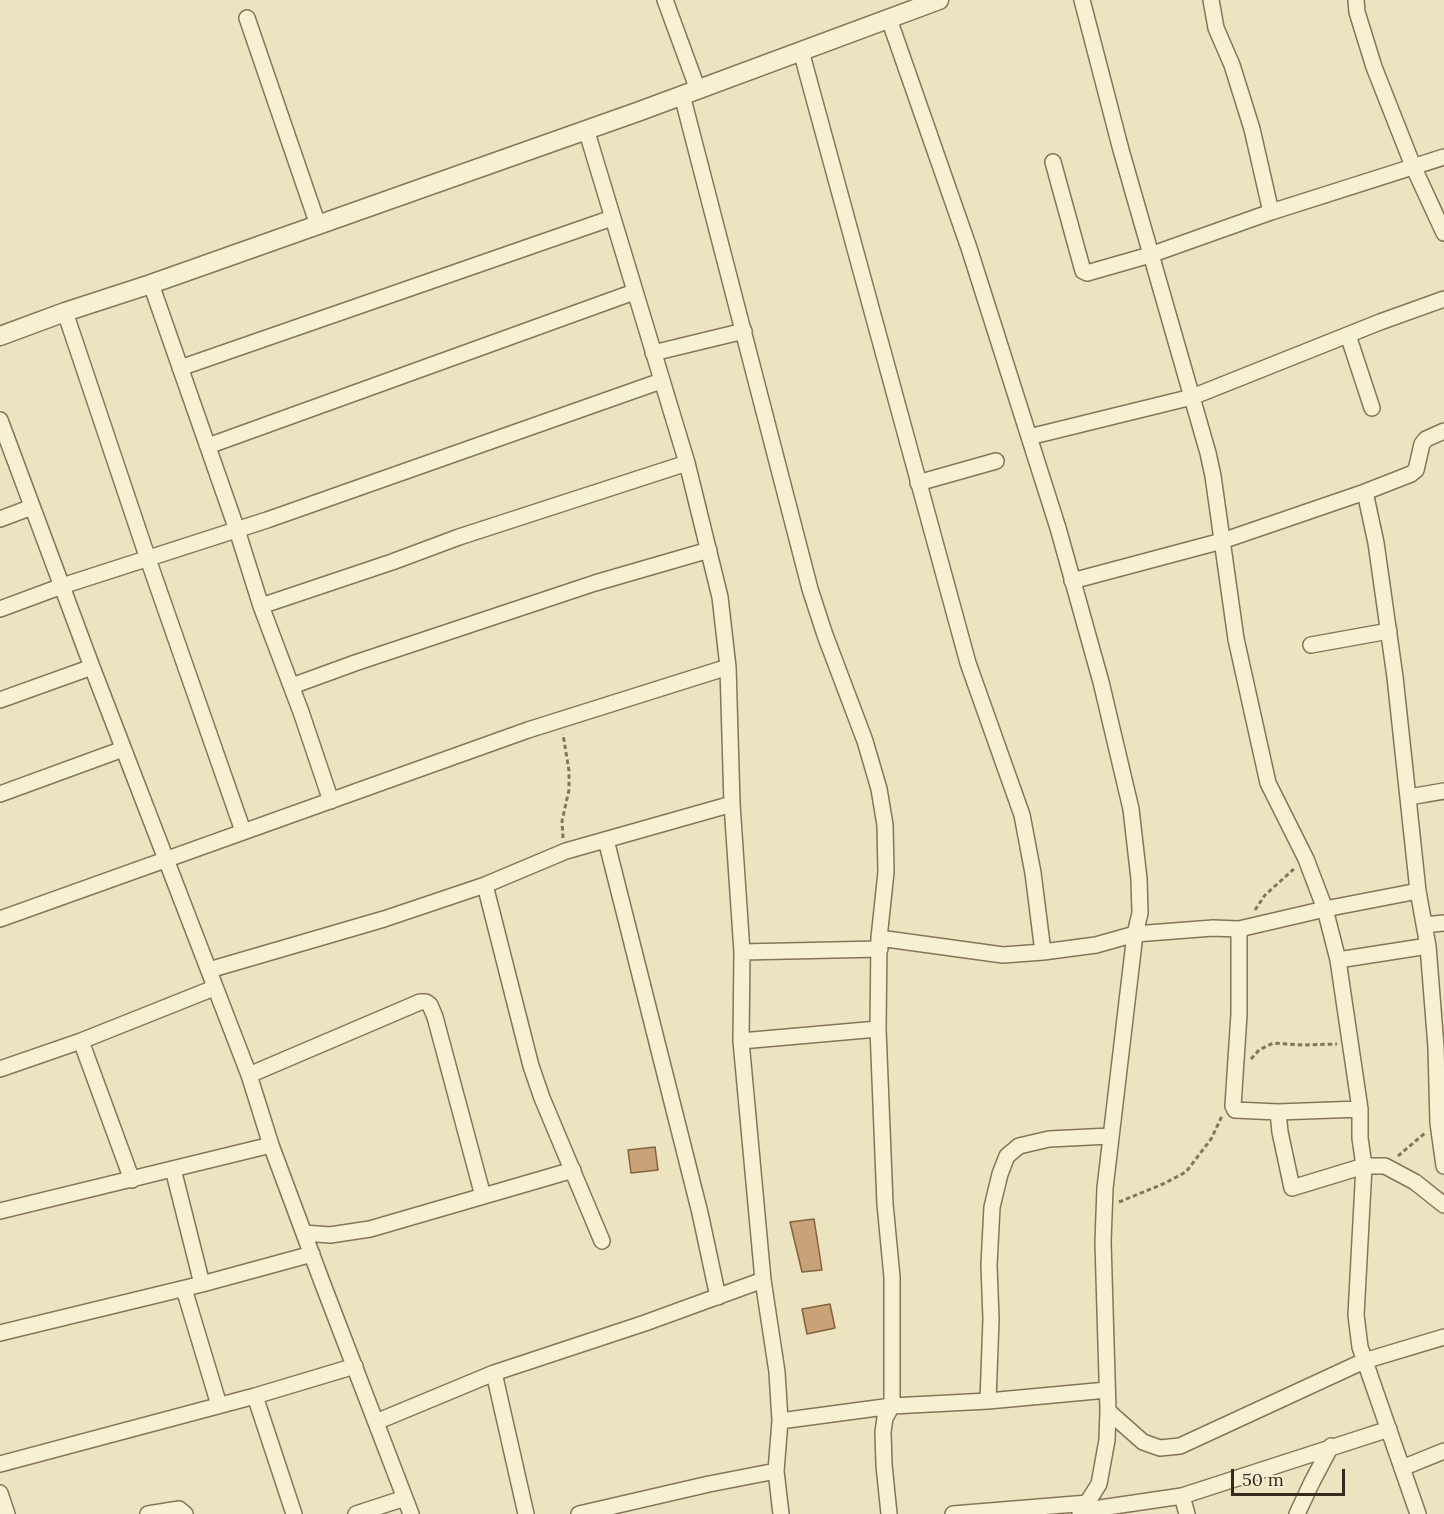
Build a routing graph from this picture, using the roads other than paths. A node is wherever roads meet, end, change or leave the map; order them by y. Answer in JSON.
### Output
{"nodes":[{"id":1,"x":665,"y":0,"type":"edge"},
{"id":2,"x":939,"y":0,"type":"edge"},
{"id":3,"x":1082,"y":0,"type":"edge"},
{"id":4,"x":1211,"y":0,"type":"edge"},
{"id":5,"x":1356,"y":0,"type":"edge"},
{"id":6,"x":247,"y":18,"type":"dead end"},
{"id":7,"x":889,"y":19,"type":"junction"},
{"id":8,"x":801,"y":51,"type":"junction"},
{"id":9,"x":690,"y":92,"type":"junction"},
{"id":10,"x":586,"y":129,"type":"junction"},
{"id":11,"x":1444,"y":157,"type":"edge"},
{"id":12,"x":1053,"y":162,"type":"dead end"},
{"id":13,"x":1413,"y":166,"type":"junction"},
{"id":14,"x":1271,"y":212,"type":"junction"},
{"id":15,"x":612,"y":218,"type":"junction"},
{"id":16,"x":318,"y":225,"type":"junction"},
{"id":17,"x":1444,"y":233,"type":"edge"},
{"id":18,"x":1150,"y":255,"type":"junction"},
{"id":19,"x":151,"y":284,"type":"junction"},
{"id":20,"x":634,"y":292,"type":"junction"},
{"id":21,"x":1444,"y":299,"type":"edge"},
{"id":22,"x":65,"y":312,"type":"junction"},
{"id":23,"x":744,"y":331,"type":"junction"},
{"id":24,"x":1348,"y":335,"type":"junction"},
{"id":25,"x":0,"y":336,"type":"edge"},
{"id":26,"x":653,"y":353,"type":"junction"},
{"id":27,"x":180,"y":368,"type":"junction"},
{"id":28,"x":661,"y":381,"type":"junction"},
{"id":29,"x":1192,"y":397,"type":"junction"},
{"id":30,"x":1372,"y":408,"type":"dead end"},
{"id":31,"x":1,"y":426,"type":"edge"},
{"id":32,"x":1444,"y":431,"type":"edge"},
{"id":33,"x":1029,"y":437,"type":"junction"},
{"id":34,"x":208,"y":446,"type":"junction"},
{"id":35,"x":996,"y":461,"type":"dead end"},
{"id":36,"x":687,"y":463,"type":"junction"},
{"id":37,"x":918,"y":483,"type":"junction"},
{"id":38,"x":1365,"y":492,"type":"junction"},
{"id":39,"x":32,"y":507,"type":"junction"},
{"id":40,"x":0,"y":519,"type":"edge"},
{"id":41,"x":237,"y":530,"type":"junction"},
{"id":42,"x":1221,"y":541,"type":"junction"},
{"id":43,"x":709,"y":550,"type":"junction"},
{"id":44,"x":148,"y":559,"type":"junction"},
{"id":45,"x":1072,"y":581,"type":"junction"},
{"id":46,"x":62,"y":586,"type":"junction"},
{"id":47,"x":261,"y":606,"type":"junction"},
{"id":48,"x":0,"y":609,"type":"edge"},
{"id":49,"x":1389,"y":631,"type":"junction"},
{"id":50,"x":1311,"y":645,"type":"dead end"},
{"id":51,"x":92,"y":667,"type":"junction"},
{"id":52,"x":728,"y":668,"type":"junction"},
{"id":53,"x":292,"y":686,"type":"junction"},
{"id":54,"x":0,"y":700,"type":"edge"},
{"id":55,"x":123,"y":749,"type":"junction"},
{"id":56,"x":1444,"y":791,"type":"edge"},
{"id":57,"x":0,"y":794,"type":"edge"},
{"id":58,"x":1409,"y":797,"type":"junction"},
{"id":59,"x":331,"y":801,"type":"junction"},
{"id":60,"x":732,"y":804,"type":"junction"},
{"id":61,"x":243,"y":831,"type":"junction"},
{"id":62,"x":606,"y":840,"type":"junction"},
{"id":63,"x":165,"y":859,"type":"junction"},
{"id":64,"x":485,"y":885,"type":"junction"},
{"id":65,"x":1418,"y":891,"type":"junction"},
{"id":66,"x":1325,"y":909,"type":"junction"},
{"id":67,"x":0,"y":919,"type":"edge"},
{"id":68,"x":1444,"y":923,"type":"edge"},
{"id":69,"x":1424,"y":925,"type":"junction"},
{"id":70,"x":1239,"y":929,"type":"junction"},
{"id":71,"x":1135,"y":934,"type":"junction"},
{"id":72,"x":880,"y":944,"type":"junction"},
{"id":73,"x":1428,"y":946,"type":"junction"},
{"id":74,"x":741,"y":952,"type":"junction"},
{"id":75,"x":1043,"y":952,"type":"junction"},
{"id":76,"x":1338,"y":960,"type":"junction"},
{"id":77,"x":209,"y":970,"type":"junction"},
{"id":78,"x":214,"y":988,"type":"junction"},
{"id":79,"x":878,"y":1029,"type":"junction"},
{"id":80,"x":81,"y":1041,"type":"junction"},
{"id":81,"x":741,"y":1041,"type":"junction"},
{"id":82,"x":0,"y":1069,"type":"edge"},
{"id":83,"x":249,"y":1075,"type":"junction"},
{"id":84,"x":1360,"y":1109,"type":"junction"},
{"id":85,"x":1278,"y":1112,"type":"junction"},
{"id":86,"x":1110,"y":1136,"type":"junction"},
{"id":87,"x":272,"y":1145,"type":"junction"},
{"id":88,"x":1364,"y":1166,"type":"junction"},
{"id":89,"x":1444,"y":1166,"type":"edge"},
{"id":90,"x":173,"y":1169,"type":"junction"},
{"id":91,"x":573,"y":1170,"type":"junction"},
{"id":92,"x":132,"y":1180,"type":"junction"},
{"id":93,"x":483,"y":1196,"type":"junction"},
{"id":94,"x":1444,"y":1205,"type":"edge"},
{"id":95,"x":0,"y":1211,"type":"edge"},
{"id":96,"x":304,"y":1233,"type":"junction"},
{"id":97,"x":602,"y":1241,"type":"dead end"},
{"id":98,"x":312,"y":1254,"type":"junction"},
{"id":99,"x":763,"y":1280,"type":"junction"},
{"id":100,"x":202,"y":1284,"type":"junction"},
{"id":101,"x":183,"y":1289,"type":"junction"},
{"id":102,"x":718,"y":1297,"type":"junction"},
{"id":103,"x":0,"y":1333,"type":"edge"},
{"id":104,"x":1444,"y":1337,"type":"edge"},
{"id":105,"x":1364,"y":1361,"type":"junction"},
{"id":106,"x":355,"y":1366,"type":"junction"},
{"id":107,"x":494,"y":1373,"type":"junction"},
{"id":108,"x":1107,"y":1390,"type":"junction"},
{"id":109,"x":255,"y":1396,"type":"junction"},
{"id":110,"x":988,"y":1401,"type":"junction"},
{"id":111,"x":219,"y":1405,"type":"junction"},
{"id":112,"x":892,"y":1406,"type":"junction"},
{"id":113,"x":1108,"y":1411,"type":"junction"},
{"id":114,"x":780,"y":1421,"type":"junction"},
{"id":115,"x":376,"y":1422,"type":"junction"},
{"id":116,"x":1389,"y":1429,"type":"junction"},
{"id":117,"x":1331,"y":1446,"type":"junction"},
{"id":118,"x":1444,"y":1451,"type":"edge"},
{"id":119,"x":0,"y":1464,"type":"edge"},
{"id":120,"x":1402,"y":1468,"type":"junction"},
{"id":121,"x":776,"y":1471,"type":"junction"},
{"id":122,"x":0,"y":1493,"type":"edge"},
{"id":123,"x":1182,"y":1496,"type":"junction"},
{"id":124,"x":405,"y":1498,"type":"junction"},
{"id":125,"x":1083,"y":1509,"type":"edge"},
{"id":126,"x":7,"y":1514,"type":"edge"},
{"id":127,"x":148,"y":1514,"type":"edge"},
{"id":128,"x":185,"y":1514,"type":"edge"},
{"id":129,"x":294,"y":1514,"type":"edge"},
{"id":130,"x":356,"y":1514,"type":"edge"},
{"id":131,"x":411,"y":1514,"type":"edge"},
{"id":132,"x":526,"y":1514,"type":"edge"},
{"id":133,"x":579,"y":1514,"type":"edge"},
{"id":134,"x":781,"y":1514,"type":"edge"},
{"id":135,"x":889,"y":1514,"type":"edge"},
{"id":136,"x":953,"y":1514,"type":"edge"},
{"id":137,"x":1187,"y":1514,"type":"edge"},
{"id":138,"x":1298,"y":1514,"type":"edge"},
{"id":139,"x":1419,"y":1514,"type":"edge"}],
"edges":[{"from":1,"to":9,"type":"street"},
{"from":2,"to":7,"type":"street"},
{"from":3,"to":18,"type":"street"},
{"from":4,"to":14,"type":"street"},
{"from":5,"to":13,"type":"street"},
{"from":6,"to":16,"type":"street"},
{"from":7,"to":8,"type":"street"},
{"from":7,"to":33,"type":"street"},
{"from":8,"to":9,"type":"street"},
{"from":8,"to":37,"type":"street"},
{"from":9,"to":10,"type":"street"},
{"from":9,"to":23,"type":"street"},
{"from":10,"to":15,"type":"street"},
{"from":10,"to":16,"type":"street"},
{"from":11,"to":13,"type":"street"},
{"from":12,"to":18,"type":"street"},
{"from":13,"to":14,"type":"street"},
{"from":13,"to":17,"type":"street"},
{"from":14,"to":18,"type":"street"},
{"from":15,"to":20,"type":"street"},
{"from":15,"to":27,"type":"street"},
{"from":16,"to":19,"type":"street"},
{"from":18,"to":29,"type":"street"},
{"from":19,"to":22,"type":"street"},
{"from":19,"to":27,"type":"street"},
{"from":20,"to":26,"type":"street"},
{"from":20,"to":34,"type":"street"},
{"from":21,"to":24,"type":"street"},
{"from":22,"to":25,"type":"street"},
{"from":22,"to":44,"type":"street"},
{"from":23,"to":26,"type":"street"},
{"from":23,"to":72,"type":"street"},
{"from":24,"to":29,"type":"street"},
{"from":24,"to":30,"type":"street"},
{"from":26,"to":28,"type":"street"},
{"from":27,"to":34,"type":"street"},
{"from":28,"to":36,"type":"street"},
{"from":28,"to":41,"type":"street"},
{"from":29,"to":33,"type":"street"},
{"from":29,"to":42,"type":"street"},
{"from":31,"to":39,"type":"street"},
{"from":32,"to":38,"type":"street"},
{"from":33,"to":45,"type":"street"},
{"from":34,"to":41,"type":"street"},
{"from":35,"to":37,"type":"street"},
{"from":36,"to":43,"type":"street"},
{"from":36,"to":47,"type":"street"},
{"from":37,"to":75,"type":"street"},
{"from":38,"to":42,"type":"street"},
{"from":38,"to":49,"type":"street"},
{"from":39,"to":40,"type":"street"},
{"from":39,"to":46,"type":"street"},
{"from":41,"to":44,"type":"street"},
{"from":41,"to":47,"type":"street"},
{"from":42,"to":45,"type":"street"},
{"from":42,"to":66,"type":"street"},
{"from":43,"to":52,"type":"street"},
{"from":43,"to":53,"type":"street"},
{"from":44,"to":46,"type":"street"},
{"from":44,"to":61,"type":"street"},
{"from":45,"to":71,"type":"street"},
{"from":46,"to":48,"type":"street"},
{"from":46,"to":51,"type":"street"},
{"from":47,"to":53,"type":"street"},
{"from":49,"to":50,"type":"street"},
{"from":49,"to":58,"type":"street"},
{"from":51,"to":54,"type":"street"},
{"from":51,"to":55,"type":"street"},
{"from":52,"to":59,"type":"street"},
{"from":52,"to":60,"type":"street"},
{"from":53,"to":59,"type":"street"},
{"from":55,"to":57,"type":"street"},
{"from":55,"to":63,"type":"street"},
{"from":56,"to":58,"type":"street"},
{"from":58,"to":65,"type":"street"},
{"from":59,"to":61,"type":"street"},
{"from":60,"to":62,"type":"street"},
{"from":60,"to":74,"type":"street"},
{"from":61,"to":63,"type":"street"},
{"from":62,"to":64,"type":"street"},
{"from":62,"to":102,"type":"street"},
{"from":63,"to":67,"type":"street"},
{"from":63,"to":77,"type":"street"},
{"from":64,"to":77,"type":"street"},
{"from":64,"to":91,"type":"street"},
{"from":65,"to":66,"type":"street"},
{"from":65,"to":69,"type":"street"},
{"from":66,"to":70,"type":"street"},
{"from":66,"to":76,"type":"street"},
{"from":68,"to":69,"type":"street"},
{"from":69,"to":73,"type":"street"},
{"from":70,"to":71,"type":"street"},
{"from":70,"to":85,"type":"street"},
{"from":71,"to":75,"type":"street"},
{"from":71,"to":86,"type":"street"},
{"from":72,"to":74,"type":"street"},
{"from":72,"to":75,"type":"street"},
{"from":72,"to":79,"type":"street"},
{"from":73,"to":76,"type":"street"},
{"from":73,"to":89,"type":"street"},
{"from":74,"to":81,"type":"street"},
{"from":76,"to":84,"type":"street"},
{"from":77,"to":78,"type":"street"},
{"from":78,"to":80,"type":"street"},
{"from":78,"to":83,"type":"street"},
{"from":79,"to":81,"type":"street"},
{"from":79,"to":112,"type":"street"},
{"from":80,"to":82,"type":"street"},
{"from":80,"to":92,"type":"street"},
{"from":81,"to":99,"type":"street"},
{"from":83,"to":87,"type":"street"},
{"from":83,"to":93,"type":"street"},
{"from":84,"to":85,"type":"street"},
{"from":84,"to":88,"type":"street"},
{"from":85,"to":88,"type":"street"},
{"from":86,"to":108,"type":"street"},
{"from":86,"to":110,"type":"street"},
{"from":87,"to":90,"type":"street"},
{"from":87,"to":96,"type":"street"},
{"from":88,"to":94,"type":"street"},
{"from":88,"to":105,"type":"street"},
{"from":90,"to":92,"type":"street"},
{"from":90,"to":100,"type":"street"},
{"from":91,"to":93,"type":"street"},
{"from":91,"to":97,"type":"street"},
{"from":92,"to":95,"type":"street"},
{"from":93,"to":96,"type":"street"},
{"from":96,"to":98,"type":"street"},
{"from":98,"to":100,"type":"street"},
{"from":98,"to":106,"type":"street"},
{"from":99,"to":102,"type":"street"},
{"from":99,"to":114,"type":"street"},
{"from":100,"to":101,"type":"street"},
{"from":101,"to":103,"type":"street"},
{"from":101,"to":111,"type":"street"},
{"from":102,"to":107,"type":"street"},
{"from":104,"to":105,"type":"street"},
{"from":105,"to":113,"type":"street"},
{"from":105,"to":116,"type":"street"},
{"from":106,"to":109,"type":"street"},
{"from":106,"to":115,"type":"street"},
{"from":107,"to":115,"type":"street"},
{"from":107,"to":132,"type":"street"},
{"from":108,"to":110,"type":"street"},
{"from":108,"to":113,"type":"street"},
{"from":109,"to":111,"type":"street"},
{"from":109,"to":129,"type":"street"},
{"from":110,"to":112,"type":"street"},
{"from":111,"to":119,"type":"street"},
{"from":112,"to":114,"type":"street"},
{"from":112,"to":135,"type":"street"},
{"from":113,"to":125,"type":"street"},
{"from":114,"to":121,"type":"street"},
{"from":115,"to":124,"type":"street"},
{"from":116,"to":117,"type":"street"},
{"from":116,"to":120,"type":"street"},
{"from":117,"to":123,"type":"street"},
{"from":117,"to":138,"type":"street"},
{"from":118,"to":120,"type":"street"},
{"from":120,"to":139,"type":"street"},
{"from":121,"to":133,"type":"street"},
{"from":121,"to":134,"type":"street"},
{"from":122,"to":126,"type":"street"},
{"from":123,"to":125,"type":"street"},
{"from":123,"to":137,"type":"street"},
{"from":124,"to":130,"type":"street"},
{"from":124,"to":131,"type":"street"},
{"from":125,"to":136,"type":"street"},
{"from":127,"to":128,"type":"street"}]}
